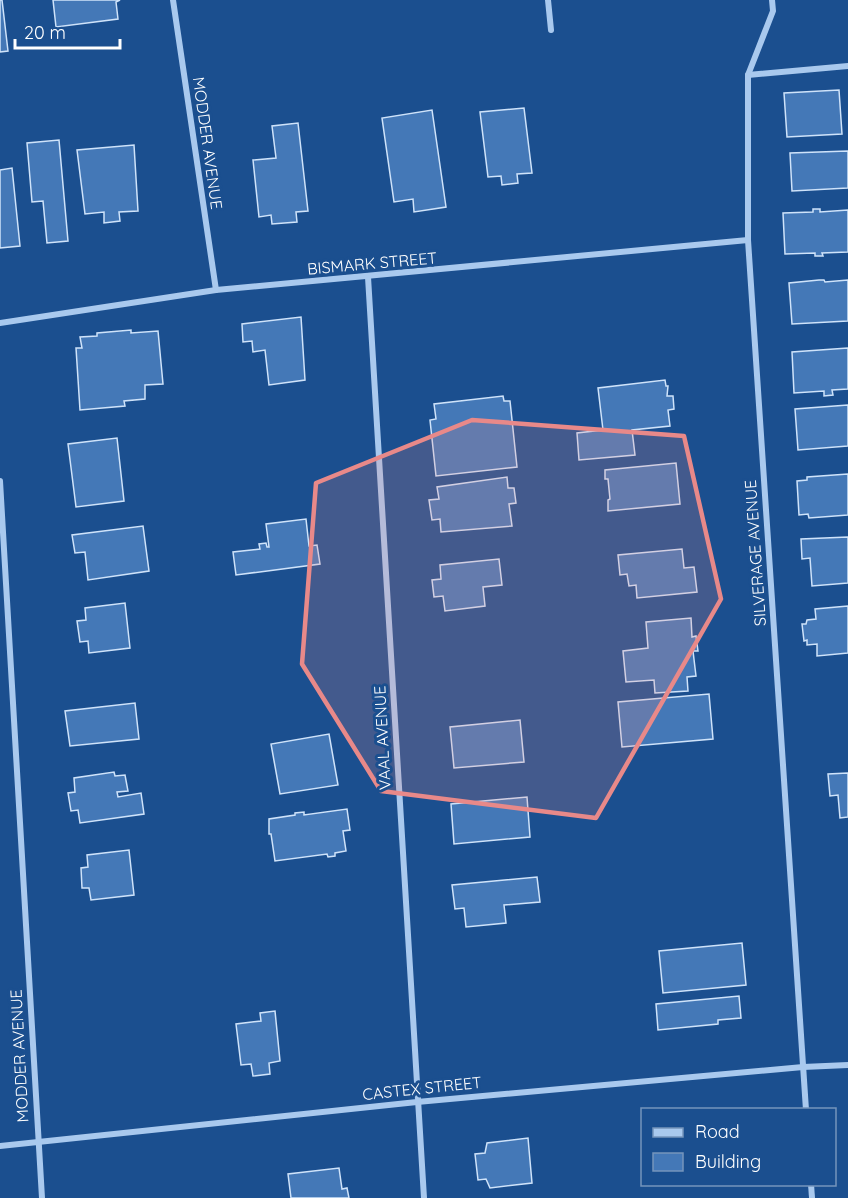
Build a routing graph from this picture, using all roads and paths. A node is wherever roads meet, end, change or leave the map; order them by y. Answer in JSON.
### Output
{"nodes":[{"id":1,"x":173,"y":0,"type":"edge"},
{"id":2,"x":548,"y":0,"type":"edge"},
{"id":3,"x":772,"y":0,"type":"edge"},
{"id":4,"x":551,"y":30,"type":"dead end"},
{"id":5,"x":848,"y":66,"type":"edge"},
{"id":6,"x":748,"y":75,"type":"junction"},
{"id":7,"x":748,"y":240,"type":"junction"},
{"id":8,"x":368,"y":277,"type":"junction"},
{"id":9,"x":216,"y":290,"type":"junction"},
{"id":10,"x":0,"y":323,"type":"edge"},
{"id":11,"x":0,"y":481,"type":"edge"},
{"id":12,"x":848,"y":1065,"type":"edge"},
{"id":13,"x":803,"y":1067,"type":"junction"},
{"id":14,"x":417,"y":1102,"type":"junction"},
{"id":15,"x":806,"y":1108,"type":"edge"},
{"id":16,"x":38,"y":1142,"type":"junction"},
{"id":17,"x":0,"y":1146,"type":"edge"},
{"id":18,"x":42,"y":1198,"type":"edge"},
{"id":19,"x":424,"y":1198,"type":"edge"}],
"edges":[{"from":1,"to":9,"type":"street","name":"MODDER AVENUE"},
{"from":2,"to":4,"type":"street"},
{"from":3,"to":6,"type":"street","name":"SILVERAGE AVENUE"},
{"from":5,"to":6,"type":"street"},
{"from":6,"to":7,"type":"street","name":"SILVERAGE AVENUE"},
{"from":7,"to":8,"type":"street","name":"BISMARK STREET"},
{"from":7,"to":13,"type":"street","name":"SILVERAGE AVENUE"},
{"from":8,"to":9,"type":"street","name":"BISMARK STREET"},
{"from":8,"to":14,"type":"street","name":"VAAL AVENUE"},
{"from":9,"to":10,"type":"street","name":"BISMARK STREET"},
{"from":11,"to":16,"type":"street","name":"MODDER AVENUE"},
{"from":12,"to":13,"type":"street","name":"CASTEX STREET"},
{"from":13,"to":14,"type":"street","name":"CASTEX STREET"},
{"from":13,"to":15,"type":"street","name":"SILVERAGE AVENUE"},
{"from":14,"to":16,"type":"street","name":"CASTEX STREET"},
{"from":14,"to":19,"type":"street","name":"VAAL AVENUE"},
{"from":16,"to":17,"type":"street","name":"CASTEX STREET"},
{"from":16,"to":18,"type":"street","name":"MODDER AVENUE"}]}
